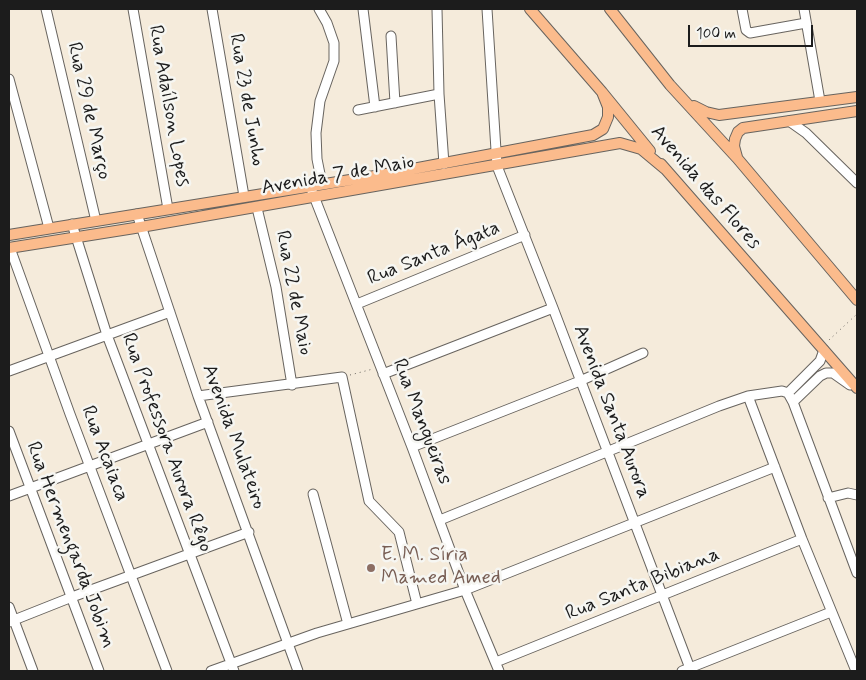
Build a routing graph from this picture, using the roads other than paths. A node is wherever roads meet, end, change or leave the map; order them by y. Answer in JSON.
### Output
{"nodes":[{"id":1,"x":46,"y":9,"type":"edge"},
{"id":2,"x":133,"y":9,"type":"edge"},
{"id":3,"x":212,"y":9,"type":"edge"},
{"id":4,"x":320,"y":9,"type":"edge"},
{"id":5,"x":363,"y":9,"type":"edge"},
{"id":6,"x":437,"y":9,"type":"edge"},
{"id":7,"x":487,"y":9,"type":"edge"},
{"id":8,"x":530,"y":9,"type":"edge"},
{"id":9,"x":610,"y":9,"type":"edge"},
{"id":10,"x":742,"y":9,"type":"edge"},
{"id":11,"x":804,"y":9,"type":"edge"},
{"id":12,"x":806,"y":23,"type":"junction"},
{"id":13,"x":390,"y":36,"type":"dead end"},
{"id":14,"x":9,"y":79,"type":"edge"},
{"id":15,"x":670,"y":85,"type":"junction"},
{"id":16,"x":602,"y":92,"type":"junction"},
{"id":17,"x":439,"y":94,"type":"junction"},
{"id":18,"x":857,"y":97,"type":"edge"},
{"id":19,"x":820,"y":101,"type":"junction"},
{"id":20,"x":395,"y":103,"type":"junction"},
{"id":21,"x":375,"y":106,"type":"junction"},
{"id":22,"x":358,"y":110,"type":"dead end"},
{"id":23,"x":857,"y":111,"type":"edge"},
{"id":24,"x":788,"y":121,"type":"junction"},
{"id":25,"x":495,"y":155,"type":"junction"},
{"id":26,"x":737,"y":158,"type":"junction"},
{"id":27,"x":444,"y":164,"type":"junction"},
{"id":28,"x":497,"y":166,"type":"junction"},
{"id":29,"x":666,"y":169,"type":"junction"},
{"id":30,"x":857,"y":183,"type":"edge"},
{"id":31,"x":322,"y":184,"type":"junction"},
{"id":32,"x":310,"y":186,"type":"junction"},
{"id":33,"x":244,"y":196,"type":"junction"},
{"id":34,"x":314,"y":198,"type":"junction"},
{"id":35,"x":257,"y":208,"type":"junction"},
{"id":36,"x":168,"y":209,"type":"junction"},
{"id":37,"x":137,"y":214,"type":"junction"},
{"id":38,"x":96,"y":220,"type":"junction"},
{"id":39,"x":72,"y":224,"type":"junction"},
{"id":40,"x":49,"y":228,"type":"junction"},
{"id":41,"x":141,"y":228,"type":"junction"},
{"id":42,"x":9,"y":235,"type":"edge"},
{"id":43,"x":525,"y":235,"type":"junction"},
{"id":44,"x":76,"y":238,"type":"junction"},
{"id":45,"x":10,"y":248,"type":"edge"},
{"id":46,"x":857,"y":300,"type":"edge"},
{"id":47,"x":357,"y":304,"type":"junction"},
{"id":48,"x":553,"y":308,"type":"junction"},
{"id":49,"x":170,"y":312,"type":"junction"},
{"id":50,"x":108,"y":335,"type":"junction"},
{"id":51,"x":825,"y":346,"type":"junction"},
{"id":52,"x":643,"y":353,"type":"dead end"},
{"id":53,"x":49,"y":356,"type":"junction"},
{"id":54,"x":382,"y":370,"type":"junction"},
{"id":55,"x":9,"y":371,"type":"edge"},
{"id":56,"x":580,"y":380,"type":"junction"},
{"id":57,"x":292,"y":385,"type":"junction"},
{"id":58,"x":857,"y":390,"type":"edge"},
{"id":59,"x":788,"y":393,"type":"junction"},
{"id":60,"x":198,"y":396,"type":"junction"},
{"id":61,"x":748,"y":396,"type":"junction"},
{"id":62,"x":793,"y":402,"type":"junction"},
{"id":63,"x":208,"y":422,"type":"junction"},
{"id":64,"x":9,"y":431,"type":"edge"},
{"id":65,"x":147,"y":444,"type":"junction"},
{"id":66,"x":412,"y":447,"type":"junction"},
{"id":67,"x":607,"y":450,"type":"junction"},
{"id":68,"x":90,"y":466,"type":"junction"},
{"id":69,"x":775,"y":467,"type":"junction"},
{"id":70,"x":30,"y":487,"type":"junction"},
{"id":71,"x":313,"y":494,"type":"dead end"},
{"id":72,"x":857,"y":495,"type":"edge"},
{"id":73,"x":9,"y":496,"type":"edge"},
{"id":74,"x":828,"y":498,"type":"junction"},
{"id":75,"x":440,"y":520,"type":"junction"},
{"id":76,"x":635,"y":523,"type":"junction"},
{"id":77,"x":248,"y":532,"type":"junction"},
{"id":78,"x":802,"y":539,"type":"junction"},
{"id":79,"x":189,"y":554,"type":"junction"},
{"id":80,"x":857,"y":573,"type":"edge"},
{"id":81,"x":131,"y":575,"type":"junction"},
{"id":82,"x":465,"y":590,"type":"junction"},
{"id":83,"x":662,"y":596,"type":"junction"},
{"id":84,"x":72,"y":597,"type":"junction"},
{"id":85,"x":417,"y":604,"type":"junction"},
{"id":86,"x":9,"y":607,"type":"edge"},
{"id":87,"x":831,"y":612,"type":"junction"},
{"id":88,"x":11,"y":622,"type":"edge"},
{"id":89,"x":348,"y":624,"type":"junction"},
{"id":90,"x":288,"y":642,"type":"junction"},
{"id":91,"x":232,"y":668,"type":"edge"},
{"id":92,"x":497,"y":669,"type":"edge"},
{"id":93,"x":687,"y":670,"type":"edge"},
{"id":94,"x":33,"y":671,"type":"edge"},
{"id":95,"x":99,"y":671,"type":"edge"},
{"id":96,"x":167,"y":671,"type":"edge"},
{"id":97,"x":211,"y":671,"type":"edge"},
{"id":98,"x":298,"y":671,"type":"edge"},
{"id":99,"x":856,"y":671,"type":"edge"}],
"edges":[{"from":1,"to":38,"type":"street","name":"Rua 29 de Março"},
{"from":2,"to":36,"type":"street","name":"Rua Adaílson Lopes"},
{"from":3,"to":33,"type":"street","name":"Rua 23 de Junho"},
{"from":4,"to":31,"type":"street"},
{"from":5,"to":21,"type":"street"},
{"from":6,"to":17,"type":"street"},
{"from":7,"to":25,"type":"street","name":"Avenida Santa Aurora"},
{"from":8,"to":16,"type":"main road","name":"Avenida das Flores"},
{"from":9,"to":15,"type":"main road"},
{"from":10,"to":12,"type":"street"},
{"from":11,"to":12,"type":"street"},
{"from":12,"to":19,"type":"street"},
{"from":13,"to":20,"type":"street"},
{"from":14,"to":40,"type":"street"},
{"from":15,"to":19,"type":"main road"},
{"from":15,"to":26,"type":"main road"},
{"from":16,"to":25,"type":"main road","name":"Avenida 7 de Maio"},
{"from":16,"to":29,"type":"main road","name":"Avenida das Flores"},
{"from":17,"to":20,"type":"street"},
{"from":17,"to":27,"type":"street"},
{"from":18,"to":19,"type":"main road"},
{"from":20,"to":21,"type":"street"},
{"from":21,"to":22,"type":"street"},
{"from":23,"to":24,"type":"main road"},
{"from":24,"to":26,"type":"main road"},
{"from":24,"to":30,"type":"street"},
{"from":25,"to":27,"type":"main road","name":"Avenida 7 de Maio"},
{"from":25,"to":28,"type":"street","name":"Avenida Santa Aurora"},
{"from":26,"to":46,"type":"main road"},
{"from":27,"to":31,"type":"main road","name":"Avenida 7 de Maio"},
{"from":28,"to":29,"type":"main road","name":"Avenida 7 de Maio"},
{"from":28,"to":34,"type":"main road","name":"Avenida 7 de Maio"},
{"from":28,"to":43,"type":"street","name":"Avenida Santa Aurora"},
{"from":29,"to":51,"type":"main road","name":"Avenida das Flores"},
{"from":31,"to":32,"type":"main road","name":"Avenida 7 de Maio"},
{"from":32,"to":33,"type":"main road","name":"Avenida 7 de Maio"},
{"from":32,"to":34,"type":"street","name":"Rua Mangueiras"},
{"from":33,"to":36,"type":"main road","name":"Avenida 7 de Maio"},
{"from":34,"to":35,"type":"main road","name":"Avenida 7 de Maio"},
{"from":34,"to":47,"type":"street","name":"Rua Mangueiras"},
{"from":35,"to":41,"type":"main road","name":"Avenida 7 de Maio"},
{"from":35,"to":57,"type":"street","name":"Rua 22 de Maio"},
{"from":36,"to":37,"type":"main road","name":"Avenida 7 de Maio"},
{"from":37,"to":38,"type":"main road","name":"Avenida 7 de Maio"},
{"from":37,"to":41,"type":"street","name":"Avenida Mulateiro"},
{"from":38,"to":39,"type":"main road","name":"Avenida 7 de Maio"},
{"from":39,"to":40,"type":"main road","name":"Avenida 7 de Maio"},
{"from":39,"to":44,"type":"street","name":"Rua Professora Aurora Rêgo"},
{"from":40,"to":42,"type":"main road","name":"Avenida 7 de Maio"},
{"from":41,"to":44,"type":"main road","name":"Avenida 7 de Maio"},
{"from":41,"to":49,"type":"street","name":"Avenida Mulateiro"},
{"from":43,"to":47,"type":"street","name":"Rua Santa Ágata"},
{"from":43,"to":48,"type":"street","name":"Avenida Santa Aurora"},
{"from":44,"to":45,"type":"main road","name":"Avenida 7 de Maio"},
{"from":44,"to":50,"type":"street","name":"Rua Professora Aurora Rêgo"},
{"from":45,"to":53,"type":"street","name":"Rua Acaiaca"},
{"from":47,"to":54,"type":"street","name":"Rua Mangueiras"},
{"from":48,"to":54,"type":"street"},
{"from":48,"to":56,"type":"street","name":"Avenida Santa Aurora"},
{"from":49,"to":50,"type":"street"},
{"from":49,"to":60,"type":"street","name":"Avenida Mulateiro"},
{"from":50,"to":53,"type":"street"},
{"from":50,"to":65,"type":"street","name":"Rua Professora Aurora Rêgo"},
{"from":51,"to":58,"type":"main road","name":"Avenida das Flores"},
{"from":51,"to":59,"type":"street"},
{"from":52,"to":56,"type":"street"},
{"from":53,"to":55,"type":"street"},
{"from":53,"to":68,"type":"street","name":"Rua Acaiaca"},
{"from":54,"to":66,"type":"street","name":"Rua Mangueiras"},
{"from":56,"to":66,"type":"street"},
{"from":56,"to":67,"type":"street","name":"Avenida Santa Aurora"},
{"from":57,"to":60,"type":"street"},
{"from":57,"to":85,"type":"street"},
{"from":58,"to":62,"type":"street"},
{"from":59,"to":61,"type":"street"},
{"from":59,"to":62,"type":"street"},
{"from":60,"to":63,"type":"street","name":"Avenida Mulateiro"},
{"from":61,"to":67,"type":"street"},
{"from":61,"to":69,"type":"street"},
{"from":62,"to":74,"type":"street"},
{"from":63,"to":65,"type":"street"},
{"from":63,"to":77,"type":"street","name":"Avenida Mulateiro"},
{"from":64,"to":70,"type":"street","name":"Rua Hermengarda Jobim"},
{"from":65,"to":68,"type":"street"},
{"from":65,"to":79,"type":"street","name":"Rua Professora Aurora Rêgo"},
{"from":66,"to":75,"type":"street","name":"Rua Mangueiras"},
{"from":67,"to":75,"type":"street"},
{"from":67,"to":76,"type":"street","name":"Avenida Santa Aurora"},
{"from":68,"to":70,"type":"street"},
{"from":68,"to":81,"type":"street","name":"Rua Acaiaca"},
{"from":69,"to":76,"type":"street"},
{"from":69,"to":78,"type":"street"},
{"from":70,"to":73,"type":"street"},
{"from":70,"to":84,"type":"street","name":"Rua Hermengarda Jobim"},
{"from":71,"to":89,"type":"street"},
{"from":72,"to":74,"type":"street"},
{"from":74,"to":80,"type":"street"},
{"from":75,"to":82,"type":"street","name":"Rua Mangueiras"},
{"from":76,"to":82,"type":"street"},
{"from":76,"to":83,"type":"street","name":"Avenida Santa Aurora"},
{"from":77,"to":79,"type":"street"},
{"from":77,"to":90,"type":"street","name":"Avenida Mulateiro"},
{"from":78,"to":83,"type":"street","name":"Rua Santa Bibiana"},
{"from":78,"to":87,"type":"street"},
{"from":79,"to":81,"type":"street"},
{"from":79,"to":91,"type":"street","name":"Rua Professora Aurora Rêgo"},
{"from":81,"to":84,"type":"street"},
{"from":81,"to":96,"type":"street","name":"Rua Acaiaca"},
{"from":82,"to":85,"type":"street"},
{"from":82,"to":92,"type":"street","name":"Rua Mangueiras"},
{"from":83,"to":92,"type":"street","name":"Rua Santa Bibiana"},
{"from":83,"to":93,"type":"street","name":"Avenida Santa Aurora"},
{"from":84,"to":88,"type":"street"},
{"from":84,"to":95,"type":"street","name":"Rua Hermengarda Jobim"},
{"from":85,"to":89,"type":"street"},
{"from":86,"to":88,"type":"street"},
{"from":87,"to":93,"type":"street"},
{"from":87,"to":99,"type":"street"},
{"from":88,"to":94,"type":"street"},
{"from":89,"to":90,"type":"street"},
{"from":90,"to":91,"type":"street"},
{"from":90,"to":98,"type":"street","name":"Avenida Mulateiro"},
{"from":91,"to":97,"type":"street"}]}
